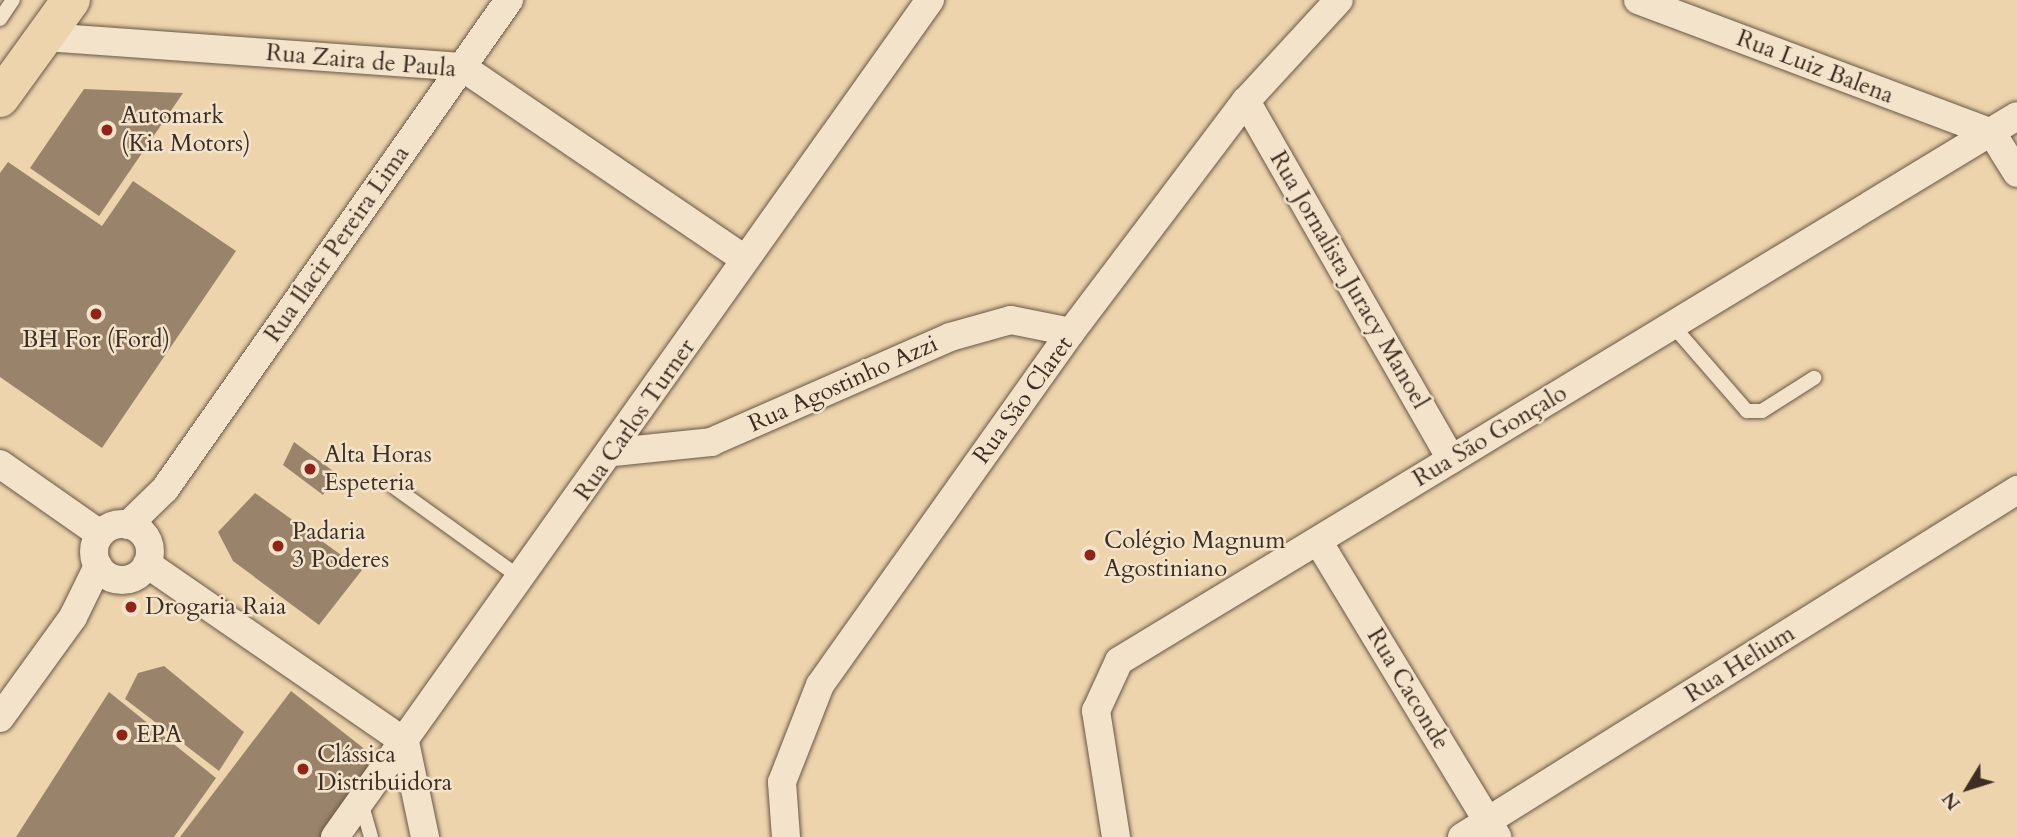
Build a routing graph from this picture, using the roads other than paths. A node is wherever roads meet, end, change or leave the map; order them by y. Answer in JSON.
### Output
{"nodes":[{"id":1,"x":13,"y":0,"type":"edge"},
{"id":2,"x":71,"y":0,"type":"edge"},
{"id":3,"x":509,"y":0,"type":"edge"},
{"id":4,"x":930,"y":0,"type":"edge"},
{"id":5,"x":1339,"y":0,"type":"edge"},
{"id":6,"x":1638,"y":0,"type":"edge"},
{"id":7,"x":0,"y":19,"type":"edge"},
{"id":8,"x":45,"y":37,"type":"junction"},
{"id":9,"x":462,"y":66,"type":"junction"},
{"id":10,"x":0,"y":98,"type":"edge"},
{"id":11,"x":1247,"y":101,"type":"junction"},
{"id":12,"x":2017,"y":116,"type":"edge"},
{"id":13,"x":1992,"y":133,"type":"junction"},
{"id":14,"x":2017,"y":173,"type":"edge"},
{"id":15,"x":745,"y":258,"type":"junction"},
{"id":16,"x":1673,"y":326,"type":"junction"},
{"id":17,"x":1071,"y":332,"type":"junction"},
{"id":18,"x":1814,"y":378,"type":"dead end"},
{"id":19,"x":615,"y":452,"type":"junction"},
{"id":20,"x":1451,"y":459,"type":"junction"},
{"id":21,"x":0,"y":464,"type":"edge"},
{"id":22,"x":394,"y":487,"type":"dead end"},
{"id":23,"x":2017,"y":490,"type":"edge"},
{"id":24,"x":136,"y":530,"type":"junction"},
{"id":25,"x":100,"y":534,"type":"junction"},
{"id":26,"x":1318,"y":541,"type":"junction"},
{"id":27,"x":147,"y":564,"type":"junction"},
{"id":28,"x":106,"y":573,"type":"junction"},
{"id":29,"x":522,"y":579,"type":"junction"},
{"id":30,"x":0,"y":718,"type":"edge"},
{"id":31,"x":405,"y":742,"type":"junction"},
{"id":32,"x":361,"y":801,"type":"junction"},
{"id":33,"x":1490,"y":832,"type":"edge"},
{"id":34,"x":335,"y":837,"type":"edge"},
{"id":35,"x":371,"y":837,"type":"edge"},
{"id":36,"x":425,"y":837,"type":"edge"},
{"id":37,"x":786,"y":837,"type":"edge"},
{"id":38,"x":1116,"y":837,"type":"edge"},
{"id":39,"x":1462,"y":837,"type":"edge"}],
"edges":[{"from":1,"to":7,"type":"lane"},
{"from":2,"to":8,"type":"highway"},
{"from":3,"to":9,"type":"street","name":"Rua Ilacir Pereira Lima"},
{"from":4,"to":15,"type":"street","name":"Rua Carlos Turner"},
{"from":5,"to":11,"type":"street","name":"Rua São Claret"},
{"from":6,"to":13,"type":"street","name":"Rua Luiz Balena"},
{"from":8,"to":9,"type":"street","name":"Rua Zaira de Paula"},
{"from":8,"to":10,"type":"highway"},
{"from":9,"to":15,"type":"street","name":"Rua Zaira de Paula"},
{"from":9,"to":24,"type":"street","name":"Rua Ilacir Pereira Lima"},
{"from":11,"to":17,"type":"street","name":"Rua São Claret"},
{"from":11,"to":20,"type":"street","name":"Rua Jornalista Juracy Manoel"},
{"from":12,"to":13,"type":"street","name":"Rua São Gonçalo"},
{"from":13,"to":14,"type":"street"},
{"from":13,"to":16,"type":"street","name":"Rua São Gonçalo"},
{"from":15,"to":19,"type":"street","name":"Rua Carlos Turner"},
{"from":16,"to":18,"type":"lane"},
{"from":16,"to":20,"type":"street","name":"Rua São Gonçalo"},
{"from":17,"to":19,"type":"street","name":"Rua Agostinho Azzi"},
{"from":17,"to":37,"type":"street","name":"Rua São Claret"},
{"from":19,"to":29,"type":"street","name":"Rua Carlos Turner"},
{"from":20,"to":26,"type":"street","name":"Rua São Gonçalo"},
{"from":21,"to":25,"type":"street"},
{"from":22,"to":29,"type":"lane"},
{"from":23,"to":33,"type":"street","name":"Rua Helium"},
{"from":24,"to":25,"type":"street"},
{"from":24,"to":27,"type":"street"},
{"from":25,"to":28,"type":"street"},
{"from":26,"to":33,"type":"street","name":"Rua Caconde"},
{"from":26,"to":38,"type":"street","name":"Rua São Gonçalo"},
{"from":27,"to":28,"type":"street"},
{"from":27,"to":31,"type":"street"},
{"from":28,"to":30,"type":"street"},
{"from":29,"to":31,"type":"street","name":"Rua Carlos Turner"},
{"from":31,"to":32,"type":"street","name":"Rua Carlos Turner"},
{"from":31,"to":36,"type":"street"},
{"from":32,"to":34,"type":"street","name":"Rua Carlos Turner"},
{"from":32,"to":35,"type":"lane"},
{"from":33,"to":39,"type":"street","name":"Rua Helium"}]}
